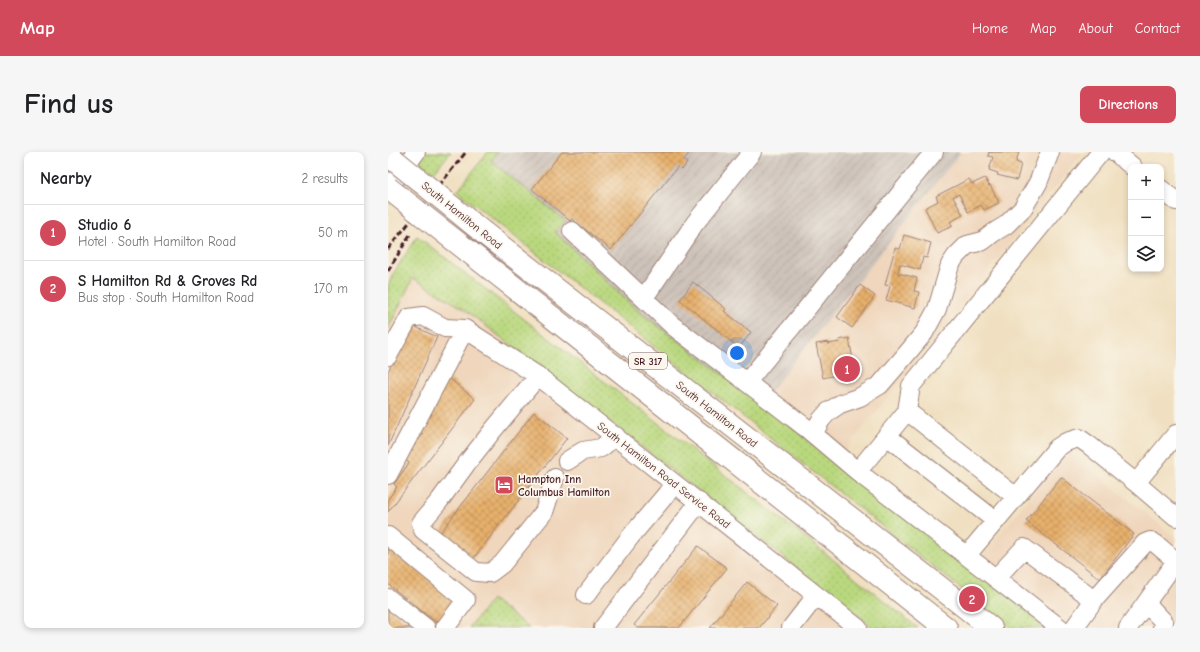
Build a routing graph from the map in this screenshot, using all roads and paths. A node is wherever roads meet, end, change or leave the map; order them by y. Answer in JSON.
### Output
{"nodes":[{"id":1,"x":416,"y":152,"type":"edge"},
{"id":2,"x":752,"y":152,"type":"edge"},
{"id":3,"x":934,"y":152,"type":"edge"},
{"id":4,"x":1050,"y":152,"type":"edge"},
{"id":5,"x":1101,"y":152,"type":"edge"},
{"id":6,"x":1115,"y":152,"type":"edge"},
{"id":7,"x":388,"y":155,"type":"edge"},
{"id":8,"x":1129,"y":164,"type":"edge"},
{"id":9,"x":388,"y":189,"type":"edge"},
{"id":10,"x":1164,"y":191,"type":"edge"},
{"id":11,"x":1176,"y":201,"type":"edge"},
{"id":12,"x":572,"y":231,"type":"dead end"},
{"id":13,"x":644,"y":298,"type":"junction"},
{"id":14,"x":465,"y":329,"type":"junction"},
{"id":15,"x":388,"y":356,"type":"edge"},
{"id":16,"x":538,"y":376,"type":"junction"},
{"id":17,"x":747,"y":382,"type":"junction"},
{"id":18,"x":907,"y":411,"type":"junction"},
{"id":19,"x":813,"y":434,"type":"junction"},
{"id":20,"x":1176,"y":434,"type":"edge"},
{"id":21,"x":616,"y":436,"type":"junction"},
{"id":22,"x":887,"y":436,"type":"junction"},
{"id":23,"x":567,"y":461,"type":"dead end"},
{"id":24,"x":858,"y":471,"type":"junction"},
{"id":25,"x":388,"y":475,"type":"edge"},
{"id":26,"x":555,"y":478,"type":"dead end"},
{"id":27,"x":1136,"y":483,"type":"junction"},
{"id":28,"x":675,"y":484,"type":"junction"},
{"id":29,"x":1016,"y":497,"type":"junction"},
{"id":30,"x":699,"y":502,"type":"junction"},
{"id":31,"x":1176,"y":517,"type":"edge"},
{"id":32,"x":996,"y":521,"type":"junction"},
{"id":33,"x":388,"y":536,"type":"edge"},
{"id":34,"x":966,"y":555,"type":"junction"},
{"id":35,"x":1176,"y":561,"type":"edge"},
{"id":36,"x":996,"y":578,"type":"junction"},
{"id":37,"x":586,"y":595,"type":"dead end"},
{"id":38,"x":816,"y":596,"type":"junction"},
{"id":39,"x":388,"y":598,"type":"edge"},
{"id":40,"x":1094,"y":600,"type":"junction"},
{"id":41,"x":1146,"y":603,"type":"junction"},
{"id":42,"x":426,"y":628,"type":"edge"},
{"id":43,"x":445,"y":628,"type":"edge"},
{"id":44,"x":603,"y":628,"type":"edge"},
{"id":45,"x":791,"y":628,"type":"edge"},
{"id":46,"x":858,"y":628,"type":"edge"},
{"id":47,"x":946,"y":628,"type":"edge"},
{"id":48,"x":991,"y":628,"type":"edge"},
{"id":49,"x":1060,"y":628,"type":"edge"},
{"id":50,"x":1074,"y":628,"type":"edge"},
{"id":51,"x":1128,"y":628,"type":"edge"},
{"id":52,"x":1162,"y":628,"type":"edge"}],
"edges":[{"from":1,"to":9,"type":"street"},
{"from":2,"to":13,"type":"street"},
{"from":3,"to":17,"type":"street"},
{"from":4,"to":19,"type":"street"},
{"from":5,"to":18,"type":"street"},
{"from":6,"to":8,"type":"street"},
{"from":7,"to":48,"type":"main road","name":"South Hamilton Road","number":"SR 317","bridge":true},
{"from":9,"to":47,"type":"main road","number":"SR 317","bridge":true},
{"from":10,"to":11,"type":"street"},
{"from":12,"to":13,"type":"street"},
{"from":13,"to":17,"type":"street"},
{"from":14,"to":15,"type":"street"},
{"from":14,"to":16,"type":"street","name":"South Hamilton Road Service Road"},
{"from":14,"to":25,"type":"street"},
{"from":16,"to":21,"type":"street","name":"South Hamilton Road Service Road"},
{"from":16,"to":26,"type":"street"},
{"from":17,"to":19,"type":"street"},
{"from":18,"to":22,"type":"street"},
{"from":18,"to":29,"type":"street"},
{"from":19,"to":24,"type":"street"},
{"from":20,"to":27,"type":"street"},
{"from":21,"to":23,"type":"street"},
{"from":21,"to":28,"type":"street","name":"South Hamilton Road Service Road"},
{"from":22,"to":24,"type":"street"},
{"from":22,"to":32,"type":"street"},
{"from":24,"to":34,"type":"street"},
{"from":27,"to":29,"type":"street"},
{"from":27,"to":31,"type":"street"},
{"from":28,"to":30,"type":"street","name":"South Hamilton Road Service Road"},
{"from":28,"to":37,"type":"street"},
{"from":29,"to":32,"type":"street"},
{"from":30,"to":38,"type":"street","name":"South Hamilton Road Service Road"},
{"from":30,"to":44,"type":"street"},
{"from":32,"to":34,"type":"street"},
{"from":33,"to":43,"type":"street"},
{"from":34,"to":36,"type":"street"},
{"from":35,"to":40,"type":"street"},
{"from":35,"to":41,"type":"street"},
{"from":36,"to":40,"type":"street"},
{"from":36,"to":49,"type":"street"},
{"from":38,"to":45,"type":"street"},
{"from":38,"to":46,"type":"street","name":"South Hamilton Road Service Road"},
{"from":39,"to":42,"type":"street"},
{"from":40,"to":50,"type":"street"},
{"from":41,"to":51,"type":"street"},
{"from":41,"to":52,"type":"street"}]}
